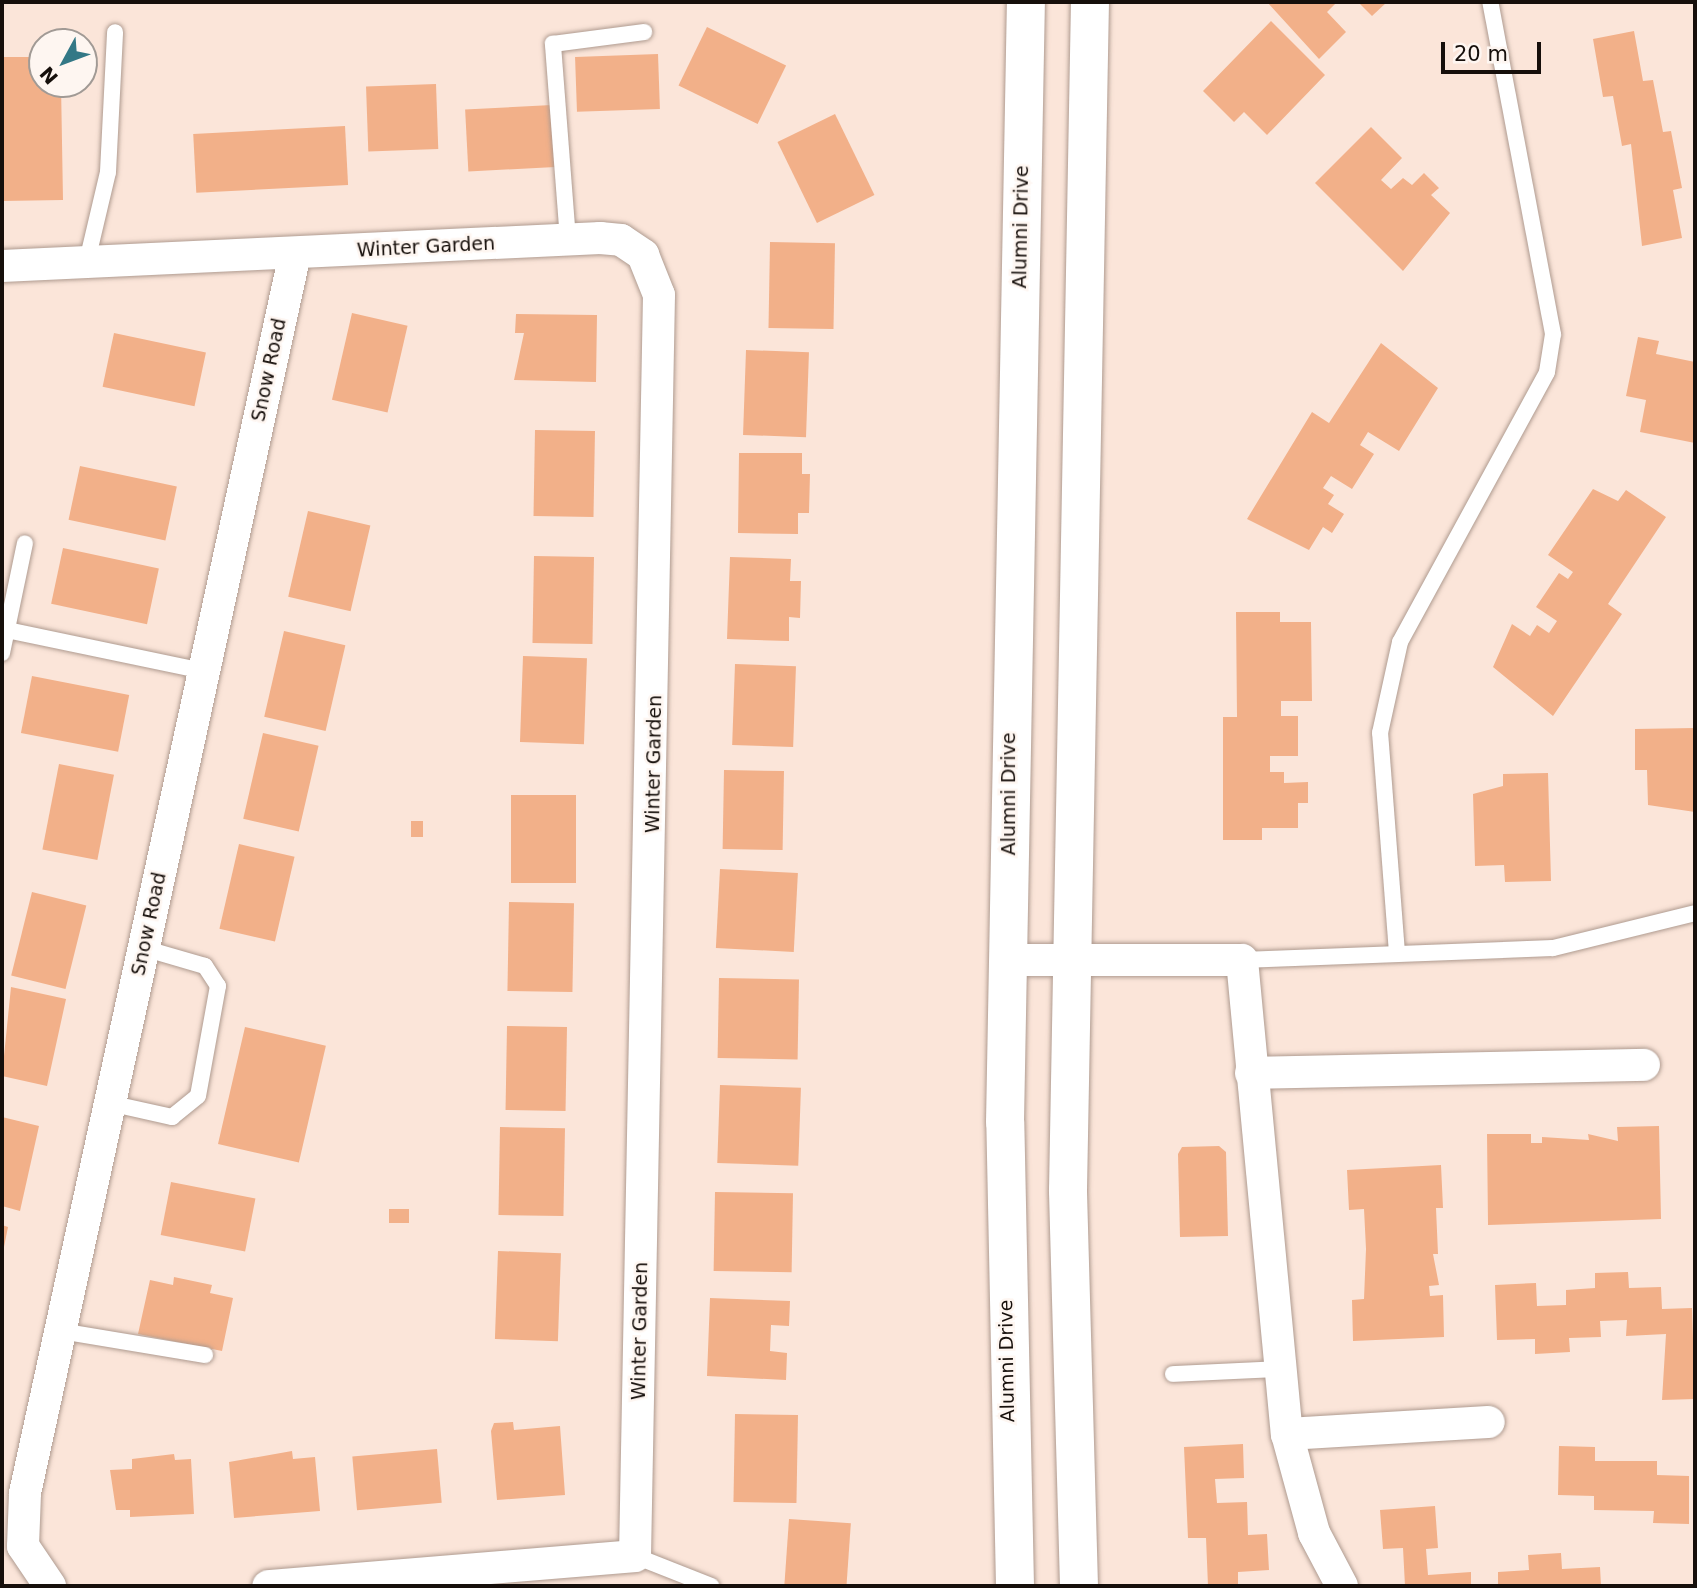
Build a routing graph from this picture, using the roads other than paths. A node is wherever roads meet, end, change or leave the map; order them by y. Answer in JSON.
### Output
{"nodes":[{"id":1,"x":1026,"y":2,"type":"edge"},
{"id":2,"x":1090,"y":2,"type":"edge"},
{"id":3,"x":1490,"y":2,"type":"edge"},
{"id":4,"x":114,"y":32,"type":"dead end"},
{"id":5,"x":644,"y":32,"type":"dead end"},
{"id":6,"x":568,"y":240,"type":"junction"},
{"id":7,"x":295,"y":254,"type":"junction"},
{"id":8,"x":87,"y":261,"type":"junction"},
{"id":9,"x":2,"y":266,"type":"edge"},
{"id":10,"x":25,"y":542,"type":"dead end"},
{"id":11,"x":7,"y":630,"type":"junction"},
{"id":12,"x":2,"y":653,"type":"edge"},
{"id":13,"x":204,"y":671,"type":"junction"},
{"id":14,"x":1695,"y":913,"type":"edge"},
{"id":15,"x":143,"y":948,"type":"junction"},
{"id":16,"x":1397,"y":953,"type":"junction"},
{"id":17,"x":1072,"y":958,"type":"junction"},
{"id":18,"x":1008,"y":960,"type":"junction"},
{"id":19,"x":1242,"y":960,"type":"junction"},
{"id":20,"x":1644,"y":1065,"type":"dead end"},
{"id":21,"x":1251,"y":1073,"type":"junction"},
{"id":22,"x":109,"y":1103,"type":"junction"},
{"id":23,"x":60,"y":1331,"type":"junction"},
{"id":24,"x":205,"y":1355,"type":"dead end"},
{"id":25,"x":1279,"y":1369,"type":"junction"},
{"id":26,"x":1173,"y":1374,"type":"dead end"},
{"id":27,"x":1489,"y":1422,"type":"dead end"},
{"id":28,"x":1287,"y":1434,"type":"junction"},
{"id":29,"x":635,"y":1556,"type":"junction"},
{"id":30,"x":498,"y":1576,"type":"edge"},
{"id":31,"x":417,"y":1580,"type":"edge"},
{"id":32,"x":45,"y":1585,"type":"edge"},
{"id":33,"x":268,"y":1586,"type":"edge"},
{"id":34,"x":711,"y":1586,"type":"edge"},
{"id":35,"x":1015,"y":1586,"type":"edge"},
{"id":36,"x":1079,"y":1586,"type":"edge"},
{"id":37,"x":1342,"y":1586,"type":"edge"}],
"edges":[{"from":1,"to":18,"type":"main road","name":"Alumni Drive"},
{"from":2,"to":17,"type":"main road"},
{"from":3,"to":16,"type":"lane"},
{"from":4,"to":8,"type":"lane"},
{"from":5,"to":6,"type":"lane"},
{"from":6,"to":7,"type":"street","name":"Winter Garden"},
{"from":6,"to":29,"type":"street","name":"Winter Garden"},
{"from":7,"to":8,"type":"street","name":"Winter Garden"},
{"from":7,"to":13,"type":"street","name":"Snow Road"},
{"from":8,"to":9,"type":"street","name":"Winter Garden"},
{"from":10,"to":11,"type":"lane"},
{"from":11,"to":12,"type":"lane"},
{"from":11,"to":13,"type":"lane"},
{"from":13,"to":15,"type":"street","name":"Snow Road"},
{"from":14,"to":16,"type":"lane"},
{"from":15,"to":22,"type":"street","name":"Snow Road"},
{"from":15,"to":22,"type":"lane"},
{"from":16,"to":19,"type":"lane"},
{"from":17,"to":18,"type":"street"},
{"from":17,"to":19,"type":"street"},
{"from":17,"to":36,"type":"main road"},
{"from":18,"to":35,"type":"main road","name":"Alumni Drive"},
{"from":19,"to":21,"type":"street"},
{"from":20,"to":21,"type":"street"},
{"from":21,"to":25,"type":"street"},
{"from":22,"to":23,"type":"street","name":"Snow Road"},
{"from":23,"to":24,"type":"lane"},
{"from":23,"to":32,"type":"street","name":"Snow Road"},
{"from":25,"to":26,"type":"lane"},
{"from":25,"to":28,"type":"street"},
{"from":27,"to":28,"type":"street"},
{"from":28,"to":37,"type":"street"},
{"from":29,"to":30,"type":"street"},
{"from":29,"to":34,"type":"lane"},
{"from":30,"to":31,"type":"street"},
{"from":31,"to":33,"type":"street"}]}
